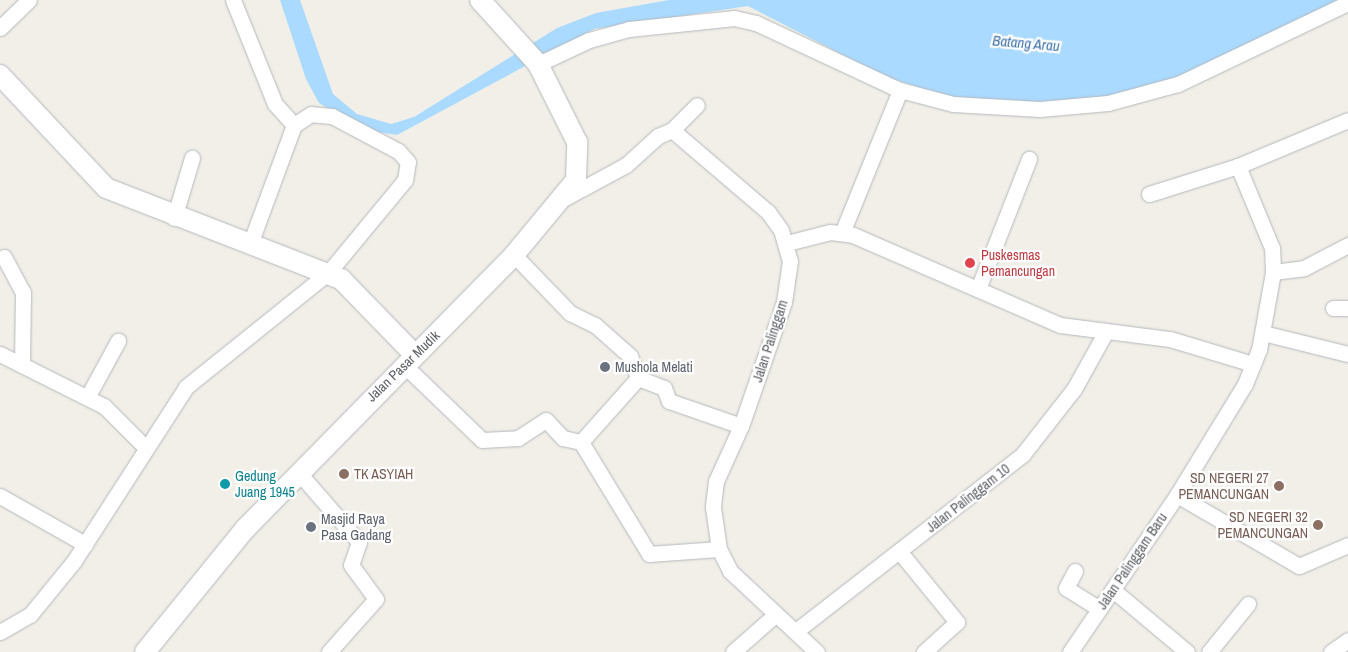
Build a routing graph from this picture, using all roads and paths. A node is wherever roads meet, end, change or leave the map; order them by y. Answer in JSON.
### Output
{"nodes":[{"id":1,"x":29,"y":0,"type":"edge"},
{"id":2,"x":233,"y":0,"type":"edge"},
{"id":3,"x":480,"y":0,"type":"edge"},
{"id":4,"x":1348,"y":3,"type":"edge"},
{"id":5,"x":0,"y":28,"type":"edge"},
{"id":6,"x":537,"y":62,"type":"junction"},
{"id":7,"x":0,"y":75,"type":"edge"},
{"id":8,"x":900,"y":90,"type":"junction"},
{"id":9,"x":697,"y":105,"type":"dead end"},
{"id":10,"x":1348,"y":120,"type":"edge"},
{"id":11,"x":294,"y":125,"type":"junction"},
{"id":12,"x":672,"y":130,"type":"junction"},
{"id":13,"x":192,"y":158,"type":"dead end"},
{"id":14,"x":1028,"y":159,"type":"dead end"},
{"id":15,"x":1238,"y":166,"type":"junction"},
{"id":16,"x":1149,"y":194,"type":"dead end"},
{"id":17,"x":565,"y":198,"type":"junction"},
{"id":18,"x":174,"y":218,"type":"junction"},
{"id":19,"x":842,"y":233,"type":"junction"},
{"id":20,"x":251,"y":241,"type":"junction"},
{"id":21,"x":787,"y":243,"type":"junction"},
{"id":22,"x":1348,"y":245,"type":"edge"},
{"id":23,"x":514,"y":255,"type":"junction"},
{"id":24,"x":4,"y":257,"type":"dead end"},
{"id":25,"x":1273,"y":272,"type":"junction"},
{"id":26,"x":328,"y":273,"type":"junction"},
{"id":27,"x":978,"y":289,"type":"junction"},
{"id":28,"x":1105,"y":333,"type":"junction"},
{"id":29,"x":1263,"y":333,"type":"junction"},
{"id":30,"x":118,"y":341,"type":"dead end"},
{"id":31,"x":0,"y":354,"type":"edge"},
{"id":32,"x":1348,"y":354,"type":"edge"},
{"id":33,"x":409,"y":360,"type":"junction"},
{"id":34,"x":1253,"y":364,"type":"junction"},
{"id":35,"x":22,"y":365,"type":"junction"},
{"id":36,"x":638,"y":378,"type":"junction"},
{"id":37,"x":88,"y":396,"type":"junction"},
{"id":38,"x":741,"y":426,"type":"junction"},
{"id":39,"x":581,"y":442,"type":"junction"},
{"id":40,"x":146,"y":448,"type":"junction"},
{"id":41,"x":299,"y":472,"type":"junction"},
{"id":42,"x":1177,"y":495,"type":"junction"},
{"id":43,"x":0,"y":496,"type":"edge"},
{"id":44,"x":85,"y":544,"type":"junction"},
{"id":45,"x":1348,"y":545,"type":"edge"},
{"id":46,"x":719,"y":549,"type":"junction"},
{"id":47,"x":899,"y":551,"type":"junction"},
{"id":48,"x":1076,"y":572,"type":"dead end"},
{"id":49,"x":1113,"y":590,"type":"junction"},
{"id":50,"x":1248,"y":604,"type":"dead end"},
{"id":51,"x":1099,"y":609,"type":"junction"},
{"id":52,"x":776,"y":614,"type":"junction"},
{"id":53,"x":796,"y":630,"type":"junction"},
{"id":54,"x":0,"y":632,"type":"edge"},
{"id":55,"x":1348,"y":640,"type":"edge"},
{"id":56,"x":145,"y":652,"type":"edge"},
{"id":57,"x":329,"y":652,"type":"edge"},
{"id":58,"x":734,"y":652,"type":"edge"},
{"id":59,"x":816,"y":652,"type":"edge"},
{"id":60,"x":924,"y":652,"type":"edge"},
{"id":61,"x":1070,"y":652,"type":"edge"},
{"id":62,"x":1187,"y":652,"type":"edge"},
{"id":63,"x":1209,"y":652,"type":"edge"},
{"id":64,"x":1330,"y":652,"type":"edge"}],
"edges":[{"from":1,"to":5,"type":"street"},
{"from":2,"to":11,"type":"street"},
{"from":3,"to":6,"type":"main road","name":"Jalan Pasar Mudik"},
{"from":4,"to":8,"type":"street"},
{"from":6,"to":8,"type":"street"},
{"from":6,"to":17,"type":"main road","name":"Jalan Pasar Mudik"},
{"from":7,"to":18,"type":"main road"},
{"from":8,"to":19,"type":"street"},
{"from":9,"to":12,"type":"street"},
{"from":10,"to":15,"type":"street"},
{"from":11,"to":20,"type":"street"},
{"from":11,"to":26,"type":"street"},
{"from":12,"to":17,"type":"street"},
{"from":12,"to":21,"type":"street"},
{"from":13,"to":18,"type":"street"},
{"from":14,"to":27,"type":"street"},
{"from":15,"to":16,"type":"street"},
{"from":15,"to":25,"type":"street","name":"Jalan Palinggam Baru"},
{"from":17,"to":23,"type":"main road","name":"Jalan Pasar Mudik"},
{"from":18,"to":20,"type":"main road"},
{"from":19,"to":21,"type":"street"},
{"from":19,"to":27,"type":"street"},
{"from":20,"to":26,"type":"main road"},
{"from":21,"to":38,"type":"street","name":"Jalan Palinggam"},
{"from":22,"to":25,"type":"street"},
{"from":23,"to":33,"type":"main road","name":"Jalan Pasar Mudik"},
{"from":23,"to":36,"type":"street"},
{"from":24,"to":35,"type":"street"},
{"from":25,"to":29,"type":"street","name":"Jalan Palinggam Baru"},
{"from":26,"to":33,"type":"main road"},
{"from":26,"to":40,"type":"street"},
{"from":27,"to":28,"type":"street"},
{"from":28,"to":34,"type":"street"},
{"from":28,"to":47,"type":"street","name":"Jalan Palinggam 10"},
{"from":29,"to":32,"type":"street"},
{"from":29,"to":34,"type":"street","name":"Jalan Palinggam Baru"},
{"from":30,"to":37,"type":"street"},
{"from":31,"to":35,"type":"street"},
{"from":33,"to":39,"type":"street"},
{"from":33,"to":41,"type":"main road","name":"Jalan Pasar Mudik"},
{"from":34,"to":42,"type":"street","name":"Jalan Palinggam Baru"},
{"from":35,"to":37,"type":"street"},
{"from":36,"to":38,"type":"street"},
{"from":36,"to":39,"type":"street"},
{"from":37,"to":40,"type":"street"},
{"from":38,"to":46,"type":"street","name":"Jalan Palinggam"},
{"from":39,"to":46,"type":"street"},
{"from":40,"to":44,"type":"street"},
{"from":41,"to":56,"type":"main road","name":"Jalan Pasar Mudik"},
{"from":41,"to":57,"type":"street"},
{"from":42,"to":45,"type":"street"},
{"from":42,"to":49,"type":"street","name":"Jalan Palinggam Baru"},
{"from":43,"to":44,"type":"street"},
{"from":44,"to":54,"type":"street"},
{"from":46,"to":52,"type":"street","name":"Jalan Palinggam"},
{"from":47,"to":53,"type":"street","name":"Jalan Palinggam 10"},
{"from":47,"to":60,"type":"street"},
{"from":48,"to":51,"type":"street"},
{"from":49,"to":51,"type":"street","name":"Jalan Palinggam Baru"},
{"from":49,"to":62,"type":"street"},
{"from":50,"to":63,"type":"street"},
{"from":51,"to":61,"type":"street","name":"Jalan Palinggam Baru"},
{"from":52,"to":53,"type":"street","name":"Jalan Palinggam"},
{"from":52,"to":58,"type":"street"},
{"from":53,"to":59,"type":"street","name":"Jalan Palinggam"},
{"from":55,"to":64,"type":"street"}]}
